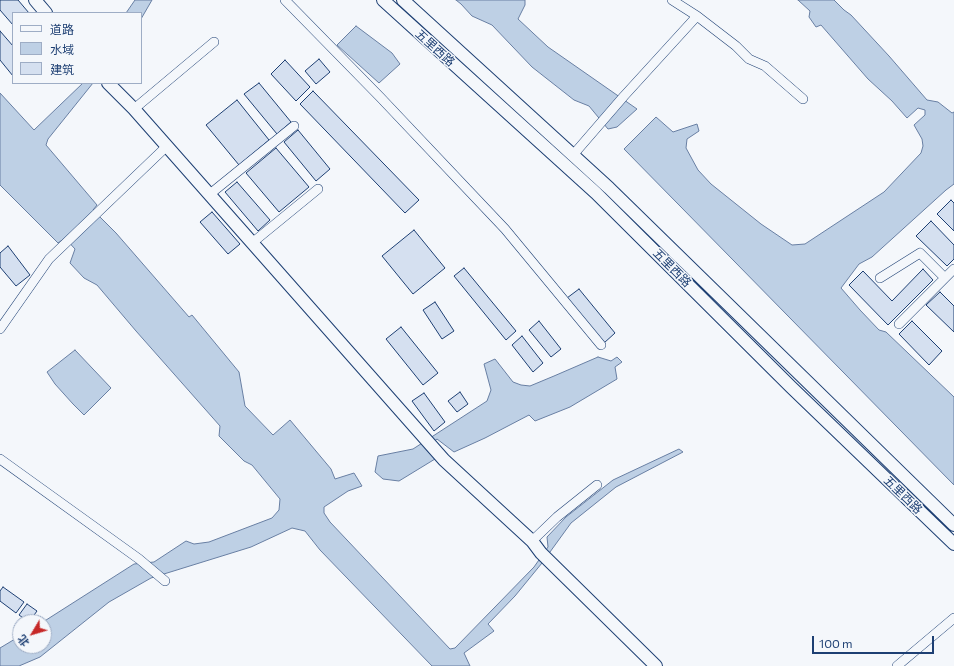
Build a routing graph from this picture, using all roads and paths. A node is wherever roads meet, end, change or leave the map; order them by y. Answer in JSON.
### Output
{"nodes":[{"id":1,"x":35,"y":0,"type":"edge"},
{"id":2,"x":285,"y":0,"type":"edge"},
{"id":3,"x":383,"y":0,"type":"edge"},
{"id":4,"x":403,"y":0,"type":"edge"},
{"id":5,"x":672,"y":0,"type":"edge"},
{"id":6,"x":45,"y":12,"type":"edge"},
{"id":7,"x":697,"y":16,"type":"junction"},
{"id":8,"x":214,"y":42,"type":"dead end"},
{"id":9,"x":109,"y":84,"type":"edge"},
{"id":10,"x":803,"y":99,"type":"dead end"},
{"id":11,"x":134,"y":109,"type":"junction"},
{"id":12,"x":294,"y":126,"type":"dead end"},
{"id":13,"x":167,"y":146,"type":"junction"},
{"id":14,"x":573,"y":155,"type":"junction"},
{"id":15,"x":318,"y":189,"type":"dead end"},
{"id":16,"x":210,"y":194,"type":"junction"},
{"id":17,"x":252,"y":243,"type":"junction"},
{"id":18,"x":954,"y":269,"type":"edge"},
{"id":19,"x":880,"y":278,"type":"dead end"},
{"id":20,"x":945,"y":278,"type":"junction"},
{"id":21,"x":899,"y":324,"type":"dead end"},
{"id":22,"x":0,"y":329,"type":"edge"},
{"id":23,"x":601,"y":345,"type":"dead end"},
{"id":24,"x":0,"y":459,"type":"edge"},
{"id":25,"x":598,"y":485,"type":"dead end"},
{"id":26,"x":954,"y":525,"type":"edge"},
{"id":27,"x":532,"y":541,"type":"junction"},
{"id":28,"x":954,"y":544,"type":"edge"},
{"id":29,"x":163,"y":579,"type":"dead end"},
{"id":30,"x":954,"y":618,"type":"edge"},
{"id":31,"x":656,"y":666,"type":"edge"},
{"id":32,"x":897,"y":666,"type":"edge"}],
"edges":[{"from":1,"to":6,"type":"main road"},
{"from":2,"to":23,"type":"street"},
{"from":3,"to":28,"type":"main road","name":"五里西路"},
{"from":4,"to":14,"type":"main road","name":"五里西路"},
{"from":5,"to":7,"type":"street"},
{"from":7,"to":10,"type":"street"},
{"from":7,"to":14,"type":"street"},
{"from":8,"to":11,"type":"street"},
{"from":9,"to":11,"type":"main road"},
{"from":11,"to":13,"type":"main road"},
{"from":12,"to":16,"type":"street"},
{"from":13,"to":16,"type":"main road"},
{"from":13,"to":22,"type":"street"},
{"from":14,"to":26,"type":"main road","name":"五里西路"},
{"from":15,"to":17,"type":"street"},
{"from":16,"to":17,"type":"main road"},
{"from":17,"to":27,"type":"main road"},
{"from":18,"to":20,"type":"street"},
{"from":19,"to":20,"type":"street"},
{"from":20,"to":21,"type":"street"},
{"from":24,"to":29,"type":"street"},
{"from":25,"to":27,"type":"street"},
{"from":27,"to":31,"type":"main road"},
{"from":30,"to":32,"type":"street"}]}
